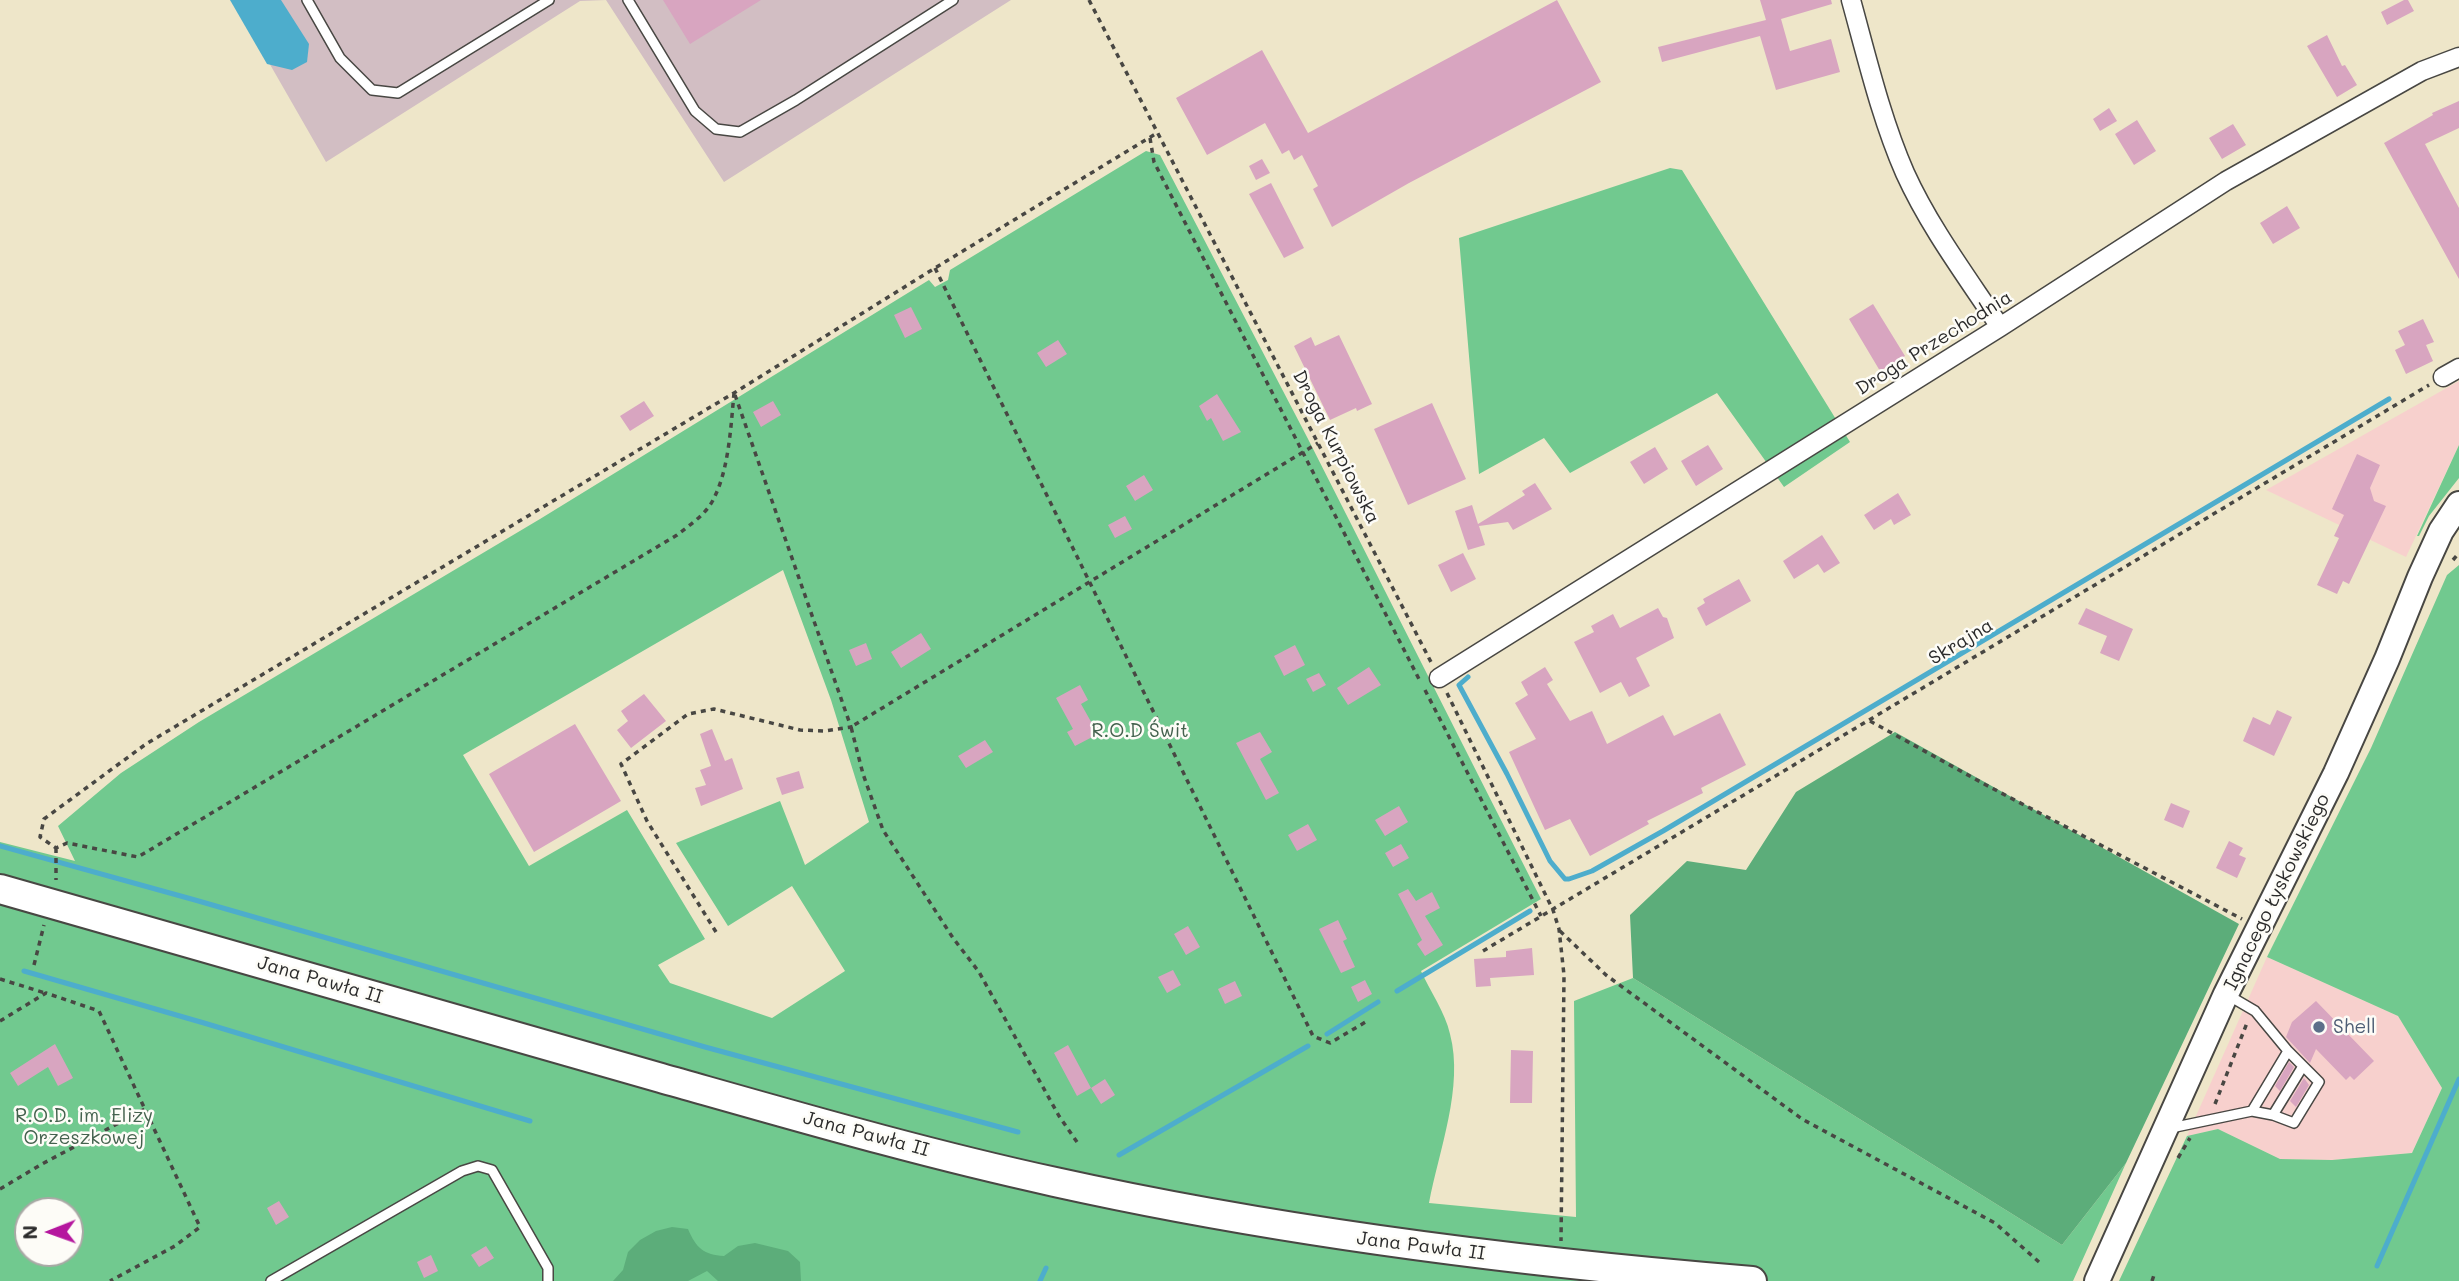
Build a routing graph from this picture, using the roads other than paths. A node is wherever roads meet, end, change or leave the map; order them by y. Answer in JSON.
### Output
{"nodes":[{"id":1,"x":307,"y":0,"type":"edge"},
{"id":2,"x":549,"y":0,"type":"edge"},
{"id":3,"x":628,"y":0,"type":"edge"},
{"id":4,"x":953,"y":0,"type":"edge"},
{"id":5,"x":1851,"y":0,"type":"edge"},
{"id":6,"x":2459,"y":57,"type":"edge"},
{"id":7,"x":2000,"y":327,"type":"junction"},
{"id":8,"x":2459,"y":368,"type":"edge"},
{"id":9,"x":2443,"y":377,"type":"road end"},
{"id":10,"x":2459,"y":504,"type":"edge"},
{"id":11,"x":2450,"y":529,"type":"edge"},
{"id":12,"x":1439,"y":678,"type":"road end"},
{"id":13,"x":0,"y":889,"type":"edge"},
{"id":14,"x":2226,"y":994,"type":"junction"},
{"id":15,"x":2288,"y":1051,"type":"junction"},
{"id":16,"x":2303,"y":1066,"type":"junction"},
{"id":17,"x":2252,"y":1111,"type":"junction"},
{"id":18,"x":2273,"y":1115,"type":"junction"},
{"id":19,"x":2166,"y":1130,"type":"junction"},
{"id":20,"x":271,"y":1281,"type":"edge"},
{"id":21,"x":548,"y":1281,"type":"edge"},
{"id":22,"x":1752,"y":1281,"type":"edge"},
{"id":23,"x":2097,"y":1281,"type":"edge"}],
"edges":[{"from":1,"to":2,"type":"lane"},
{"from":3,"to":4,"type":"lane"},
{"from":5,"to":7,"type":"street"},
{"from":6,"to":7,"type":"street","name":"Droga Przechodnia"},
{"from":7,"to":12,"type":"street","name":"Droga Przechodnia"},
{"from":8,"to":9,"type":"street"},
{"from":10,"to":11,"type":"street","name":"Ignacego Łyskowskiego"},
{"from":11,"to":14,"type":"street","name":"Ignacego Łyskowskiego"},
{"from":13,"to":22,"type":"main road","name":"Jana Pawła II"},
{"from":14,"to":15,"type":"lane"},
{"from":14,"to":19,"type":"street","name":"Ignacego Łyskowskiego"},
{"from":15,"to":16,"type":"lane"},
{"from":15,"to":17,"type":"lane"},
{"from":16,"to":18,"type":"lane"},
{"from":16,"to":18,"type":"lane"},
{"from":17,"to":18,"type":"lane"},
{"from":17,"to":19,"type":"lane"},
{"from":19,"to":23,"type":"street","name":"Ignacego Łyskowskiego"},
{"from":20,"to":21,"type":"lane"}]}
